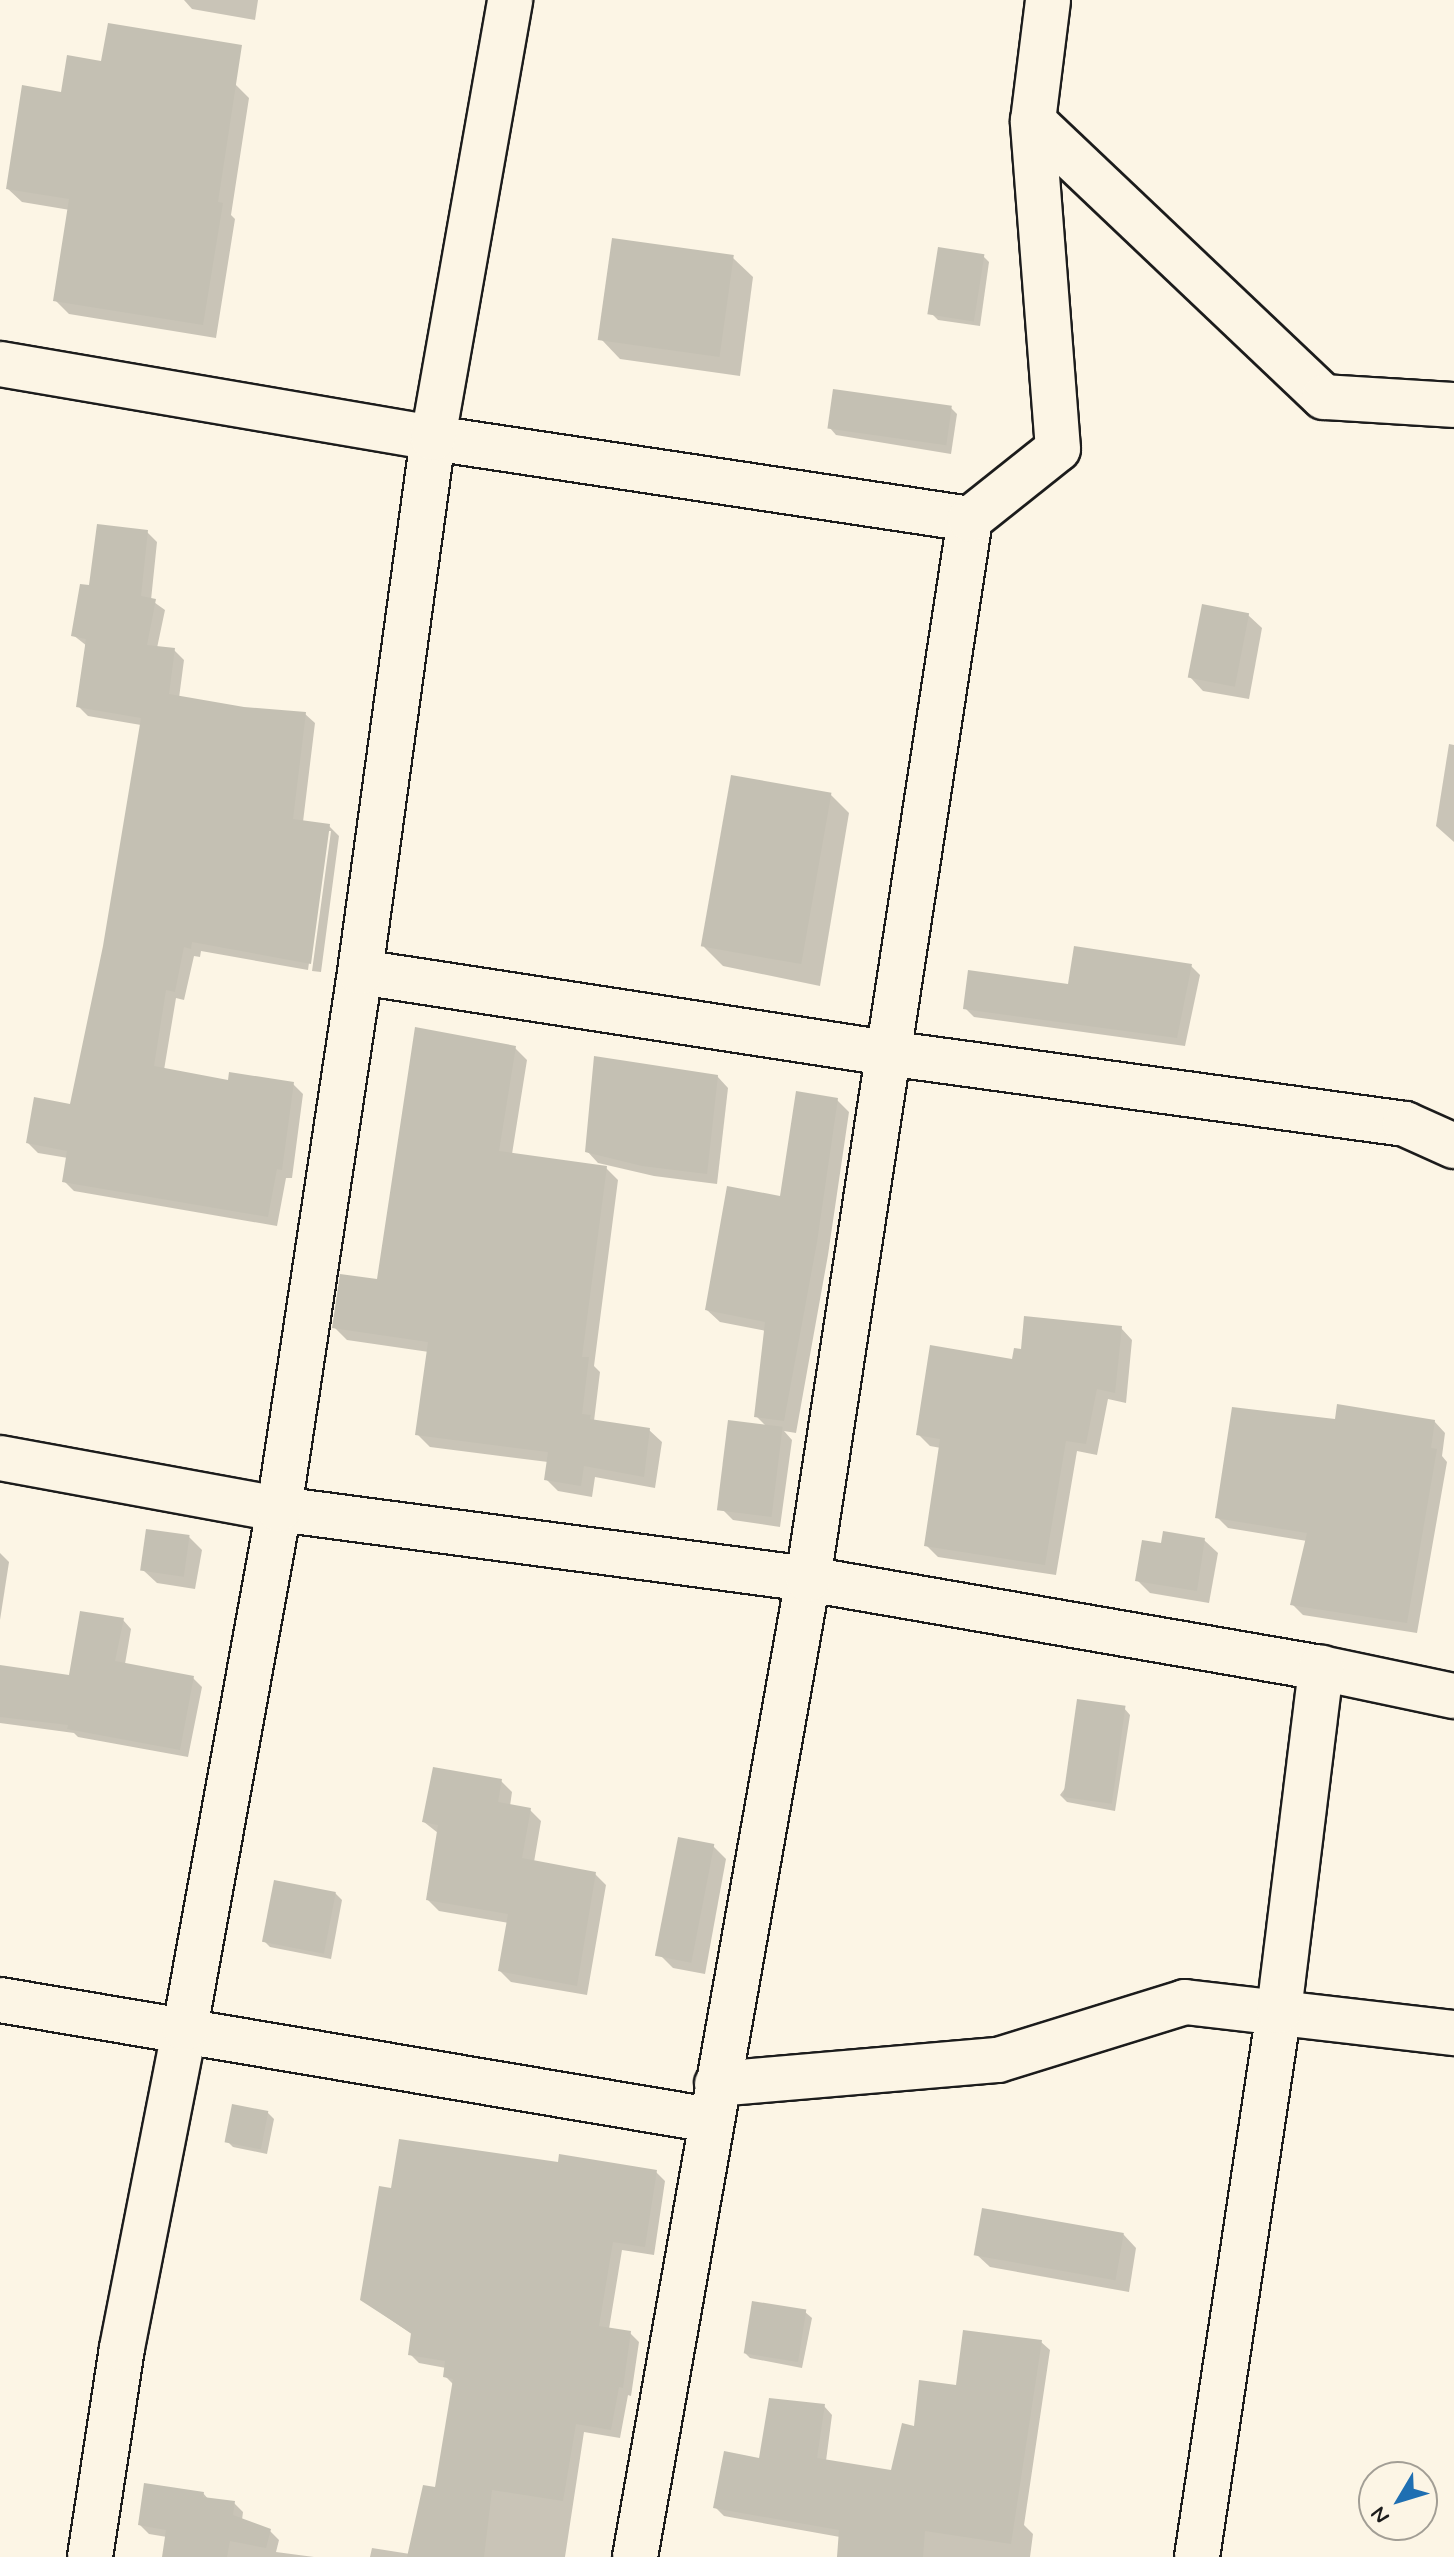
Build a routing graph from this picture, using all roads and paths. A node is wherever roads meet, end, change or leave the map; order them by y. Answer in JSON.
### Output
{"nodes":[{"id":1,"x":510,"y":0,"type":"edge"},
{"id":2,"x":1048,"y":0,"type":"edge"},
{"id":3,"x":1033,"y":121,"type":"junction"},
{"id":4,"x":0,"y":364,"type":"edge"},
{"id":5,"x":1454,"y":405,"type":"edge"},
{"id":6,"x":433,"y":438,"type":"junction"},
{"id":7,"x":970,"y":519,"type":"junction"},
{"id":8,"x":360,"y":972,"type":"junction"},
{"id":9,"x":887,"y":1053,"type":"junction"},
{"id":10,"x":1454,"y":1146,"type":"edge"},
{"id":11,"x":0,"y":1458,"type":"edge"},
{"id":12,"x":279,"y":1509,"type":"junction"},
{"id":13,"x":808,"y":1579,"type":"junction"},
{"id":14,"x":1321,"y":1668,"type":"junction"},
{"id":15,"x":1454,"y":1696,"type":"edge"},
{"id":16,"x":0,"y":2000,"type":"edge"},
{"id":17,"x":1279,"y":2011,"type":"junction"},
{"id":18,"x":185,"y":2028,"type":"junction"},
{"id":19,"x":1454,"y":2033,"type":"edge"},
{"id":20,"x":714,"y":2102,"type":"junction"},
{"id":21,"x":90,"y":2557,"type":"edge"},
{"id":22,"x":635,"y":2557,"type":"edge"},
{"id":23,"x":1197,"y":2557,"type":"edge"}],
"edges":[{"from":1,"to":6,"type":"street"},
{"from":2,"to":3,"type":"street"},
{"from":3,"to":5,"type":"street"},
{"from":3,"to":7,"type":"street"},
{"from":4,"to":6,"type":"street"},
{"from":6,"to":7,"type":"street"},
{"from":6,"to":8,"type":"street"},
{"from":7,"to":9,"type":"street"},
{"from":8,"to":9,"type":"street"},
{"from":8,"to":12,"type":"street"},
{"from":9,"to":10,"type":"street"},
{"from":9,"to":13,"type":"street"},
{"from":11,"to":12,"type":"street"},
{"from":12,"to":13,"type":"street"},
{"from":12,"to":18,"type":"street"},
{"from":13,"to":14,"type":"street"},
{"from":13,"to":20,"type":"street"},
{"from":14,"to":15,"type":"street"},
{"from":14,"to":17,"type":"street"},
{"from":16,"to":18,"type":"street"},
{"from":17,"to":19,"type":"street"},
{"from":17,"to":20,"type":"street"},
{"from":17,"to":23,"type":"street"},
{"from":18,"to":20,"type":"street"},
{"from":18,"to":21,"type":"street"},
{"from":20,"to":22,"type":"street"}]}
